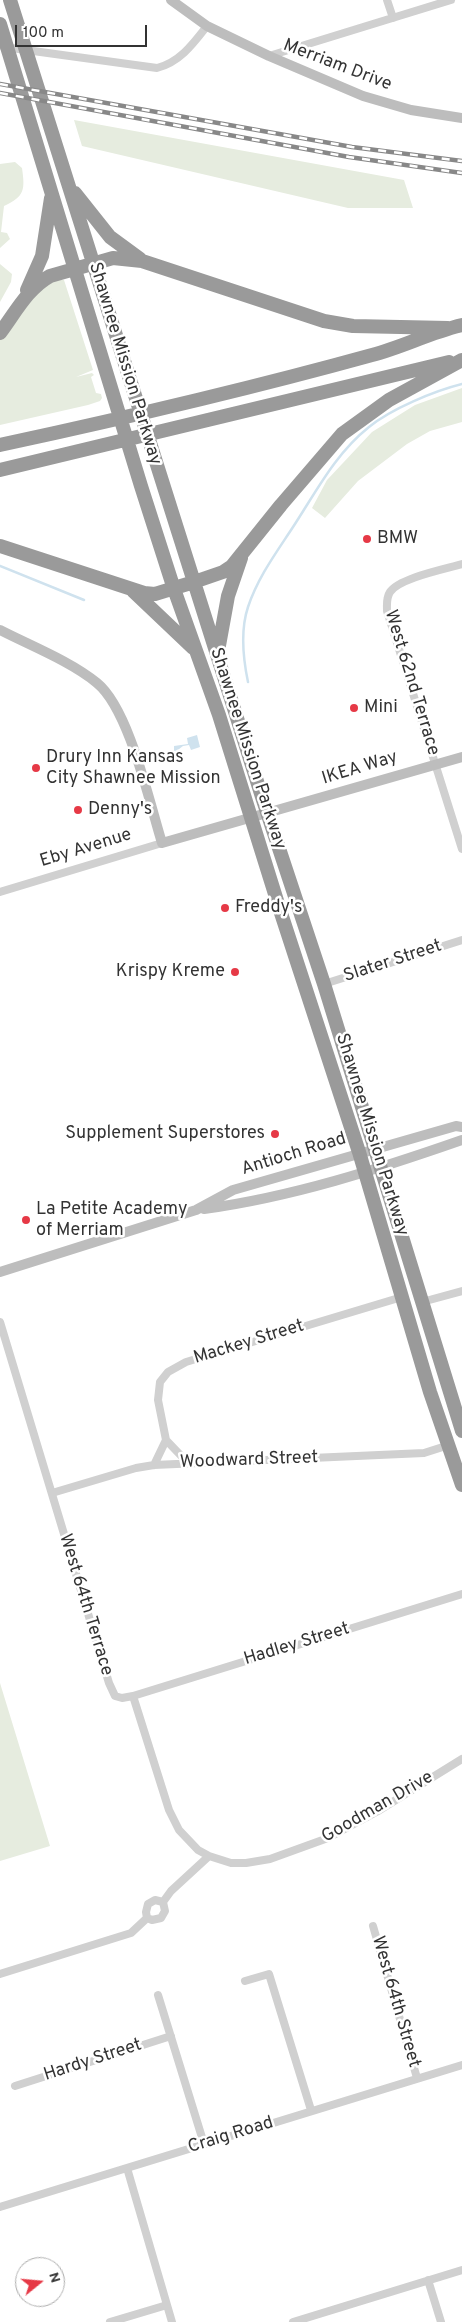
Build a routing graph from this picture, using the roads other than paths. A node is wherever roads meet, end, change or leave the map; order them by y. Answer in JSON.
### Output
{"nodes":[{"id":1,"x":10,"y":0,"type":"edge"},
{"id":2,"x":172,"y":0,"type":"edge"},
{"id":3,"x":387,"y":0,"type":"edge"},
{"id":4,"x":450,"y":0,"type":"edge"},
{"id":5,"x":393,"y":18,"type":"junction"},
{"id":6,"x":0,"y":24,"type":"edge"},
{"id":7,"x":207,"y":26,"type":"junction"},
{"id":8,"x":0,"y":46,"type":"edge"},
{"id":9,"x":268,"y":56,"type":"junction"},
{"id":10,"x":462,"y":118,"type":"edge"},
{"id":11,"x":69,"y":184,"type":"junction"},
{"id":12,"x":52,"y":193,"type":"junction"},
{"id":13,"x":142,"y":261,"type":"junction"},
{"id":14,"x":93,"y":263,"type":"junction"},
{"id":15,"x":75,"y":269,"type":"junction"},
{"id":16,"x":22,"y":302,"type":"junction"},
{"id":17,"x":462,"y":325,"type":"edge"},
{"id":18,"x":448,"y":328,"type":"junction"},
{"id":19,"x":0,"y":332,"type":"edge"},
{"id":20,"x":462,"y":360,"type":"edge"},
{"id":21,"x":0,"y":445,"type":"edge"},
{"id":22,"x":0,"y":470,"type":"edge"},
{"id":23,"x":0,"y":546,"type":"edge"},
{"id":24,"x":242,"y":554,"type":"junction"},
{"id":25,"x":462,"y":564,"type":"edge"},
{"id":26,"x":194,"y":582,"type":"junction"},
{"id":27,"x":174,"y":589,"type":"junction"},
{"id":28,"x":132,"y":590,"type":"junction"},
{"id":29,"x":0,"y":630,"type":"edge"},
{"id":30,"x":196,"y":650,"type":"junction"},
{"id":31,"x":217,"y":654,"type":"junction"},
{"id":32,"x":462,"y":757,"type":"edge"},
{"id":33,"x":436,"y":764,"type":"junction"},
{"id":34,"x":268,"y":813,"type":"junction"},
{"id":35,"x":251,"y":818,"type":"junction"},
{"id":36,"x":162,"y":843,"type":"junction"},
{"id":37,"x":462,"y":849,"type":"edge"},
{"id":38,"x":0,"y":892,"type":"edge"},
{"id":39,"x":288,"y":935,"type":"junction"},
{"id":40,"x":462,"y":940,"type":"edge"},
{"id":41,"x":324,"y":984,"type":"junction"},
{"id":42,"x":462,"y":1127,"type":"edge"},
{"id":43,"x":462,"y":1140,"type":"edge"},
{"id":44,"x":374,"y":1148,"type":"junction"},
{"id":45,"x":358,"y":1152,"type":"junction"},
{"id":46,"x":380,"y":1166,"type":"junction"},
{"id":47,"x":364,"y":1172,"type":"junction"},
{"id":48,"x":196,"y":1210,"type":"junction"},
{"id":49,"x":0,"y":1272,"type":"edge"},
{"id":50,"x":462,"y":1291,"type":"edge"},
{"id":51,"x":402,"y":1297,"type":"junction"},
{"id":52,"x":422,"y":1302,"type":"junction"},
{"id":53,"x":0,"y":1322,"type":"edge"},
{"id":54,"x":462,"y":1431,"type":"edge"},
{"id":55,"x":166,"y":1440,"type":"junction"},
{"id":56,"x":449,"y":1445,"type":"junction"},
{"id":57,"x":188,"y":1463,"type":"junction"},
{"id":58,"x":154,"y":1465,"type":"junction"},
{"id":59,"x":462,"y":1485,"type":"edge"},
{"id":60,"x":52,"y":1493,"type":"junction"},
{"id":61,"x":462,"y":1594,"type":"edge"},
{"id":62,"x":133,"y":1696,"type":"junction"},
{"id":63,"x":462,"y":1759,"type":"edge"},
{"id":64,"x":209,"y":1856,"type":"junction"},
{"id":65,"x":163,"y":1902,"type":"junction"},
{"id":66,"x":147,"y":1918,"type":"junction"},
{"id":67,"x":373,"y":1926,"type":"dead end"},
{"id":68,"x":0,"y":1974,"type":"edge"},
{"id":69,"x":245,"y":1981,"type":"dead end"},
{"id":70,"x":158,"y":1995,"type":"dead end"},
{"id":71,"x":171,"y":2036,"type":"junction"},
{"id":72,"x":462,"y":2065,"type":"edge"},
{"id":73,"x":417,"y":2078,"type":"junction"},
{"id":74,"x":14,"y":2086,"type":"dead end"},
{"id":75,"x":312,"y":2110,"type":"junction"},
{"id":76,"x":204,"y":2144,"type":"junction"},
{"id":77,"x":127,"y":2168,"type":"junction"},
{"id":78,"x":0,"y":2206,"type":"edge"},
{"id":79,"x":462,"y":2270,"type":"edge"},
{"id":80,"x":428,"y":2280,"type":"junction"},
{"id":81,"x":167,"y":2305,"type":"junction"},
{"id":82,"x":309,"y":2320,"type":"edge"},
{"id":83,"x":110,"y":2322,"type":"edge"},
{"id":84,"x":172,"y":2322,"type":"edge"},
{"id":85,"x":293,"y":2322,"type":"edge"},
{"id":86,"x":441,"y":2322,"type":"edge"}],
"edges":[{"from":1,"to":11,"type":"highway","name":"Shawnee Mission Parkway"},
{"from":2,"to":7,"type":"main road","name":"Merriam Drive"},
{"from":3,"to":5,"type":"street"},
{"from":4,"to":5,"type":"street"},
{"from":5,"to":9,"type":"street"},
{"from":6,"to":12,"type":"highway","name":"Shawnee Mission Parkway"},
{"from":7,"to":8,"type":"street"},
{"from":7,"to":9,"type":"main road","name":"Merriam Drive"},
{"from":9,"to":10,"type":"main road","name":"Merriam Drive"},
{"from":11,"to":13,"type":"highway"},
{"from":11,"to":14,"type":"highway","name":"Shawnee Mission Parkway"},
{"from":12,"to":15,"type":"highway","name":"Shawnee Mission Parkway"},
{"from":12,"to":16,"type":"highway"},
{"from":13,"to":14,"type":"highway"},
{"from":13,"to":18,"type":"highway"},
{"from":14,"to":15,"type":"highway"},
{"from":14,"to":26,"type":"highway","name":"Shawnee Mission Parkway"},
{"from":15,"to":16,"type":"highway"},
{"from":15,"to":27,"type":"highway","name":"Shawnee Mission Parkway"},
{"from":16,"to":19,"type":"highway"},
{"from":17,"to":18,"type":"highway"},
{"from":18,"to":21,"type":"highway"},
{"from":20,"to":22,"type":"highway"},
{"from":20,"to":24,"type":"highway"},
{"from":23,"to":28,"type":"highway"},
{"from":24,"to":26,"type":"highway"},
{"from":24,"to":31,"type":"highway"},
{"from":25,"to":33,"type":"street","name":"West 62nd Terrace"},
{"from":26,"to":27,"type":"highway"},
{"from":26,"to":31,"type":"highway","name":"Shawnee Mission Parkway"},
{"from":27,"to":28,"type":"highway"},
{"from":27,"to":30,"type":"highway","name":"Shawnee Mission Parkway"},
{"from":28,"to":30,"type":"highway"},
{"from":29,"to":36,"type":"main road"},
{"from":30,"to":35,"type":"highway","name":"Shawnee Mission Parkway"},
{"from":31,"to":34,"type":"highway","name":"Shawnee Mission Parkway"},
{"from":32,"to":33,"type":"main road","name":"IKEA Way"},
{"from":33,"to":34,"type":"main road","name":"IKEA Way"},
{"from":33,"to":37,"type":"street","name":"West 62nd Terrace"},
{"from":34,"to":35,"type":"main road","name":"Eby Avenue"},
{"from":34,"to":41,"type":"highway","name":"Shawnee Mission Parkway"},
{"from":35,"to":36,"type":"main road","name":"Eby Avenue"},
{"from":35,"to":39,"type":"highway","name":"Shawnee Mission Parkway"},
{"from":36,"to":38,"type":"street","name":"Eby Avenue"},
{"from":39,"to":41,"type":"highway"},
{"from":39,"to":45,"type":"highway","name":"Shawnee Mission Parkway"},
{"from":40,"to":41,"type":"street","name":"Slater Street"},
{"from":41,"to":44,"type":"highway","name":"Shawnee Mission Parkway"},
{"from":42,"to":44,"type":"main road","name":"Antioch Road"},
{"from":43,"to":46,"type":"main road","name":"Antioch Road"},
{"from":44,"to":45,"type":"main road","name":"Antioch Road"},
{"from":44,"to":46,"type":"highway","name":"Shawnee Mission Parkway"},
{"from":45,"to":47,"type":"highway","name":"Shawnee Mission Parkway"},
{"from":45,"to":48,"type":"main road","name":"Antioch Road"},
{"from":46,"to":47,"type":"main road","name":"Antioch Road"},
{"from":46,"to":52,"type":"highway","name":"Shawnee Mission Parkway"},
{"from":47,"to":48,"type":"main road","name":"Antioch Road"},
{"from":47,"to":51,"type":"highway","name":"Shawnee Mission Parkway"},
{"from":48,"to":49,"type":"main road","name":"Antioch Road"},
{"from":50,"to":52,"type":"street"},
{"from":51,"to":55,"type":"street","name":"Mackey Street"},
{"from":51,"to":56,"type":"highway","name":"Shawnee Mission Parkway"},
{"from":52,"to":54,"type":"highway","name":"Shawnee Mission Parkway"},
{"from":53,"to":60,"type":"street","name":"West 64th Terrace"},
{"from":55,"to":57,"type":"street"},
{"from":55,"to":58,"type":"street"},
{"from":56,"to":57,"type":"street","name":"Woodward Street"},
{"from":56,"to":59,"type":"highway","name":"Shawnee Mission Parkway"},
{"from":57,"to":58,"type":"street","name":"Woodward Street"},
{"from":58,"to":60,"type":"street","name":"Woodward Street"},
{"from":60,"to":62,"type":"street","name":"West 64th Terrace"},
{"from":61,"to":62,"type":"street","name":"Hadley Street"},
{"from":62,"to":64,"type":"street"},
{"from":63,"to":64,"type":"street","name":"Goodman Drive"},
{"from":64,"to":65,"type":"street"},
{"from":65,"to":66,"type":"street"},
{"from":65,"to":66,"type":"street"},
{"from":66,"to":68,"type":"street"},
{"from":67,"to":73,"type":"street","name":"West 64th Street"},
{"from":69,"to":75,"type":"street"},
{"from":70,"to":71,"type":"street"},
{"from":71,"to":74,"type":"street","name":"Hardy Street"},
{"from":71,"to":76,"type":"street"},
{"from":72,"to":73,"type":"street","name":"Craig Road"},
{"from":73,"to":75,"type":"street","name":"Craig Road"},
{"from":75,"to":76,"type":"street","name":"Craig Road"},
{"from":76,"to":77,"type":"street","name":"Craig Road"},
{"from":77,"to":78,"type":"street","name":"Craig Road"},
{"from":77,"to":81,"type":"street"},
{"from":79,"to":80,"type":"street"},
{"from":80,"to":82,"type":"street"},
{"from":80,"to":86,"type":"street"},
{"from":81,"to":83,"type":"street"},
{"from":81,"to":84,"type":"street"},
{"from":82,"to":85,"type":"street"}]}
